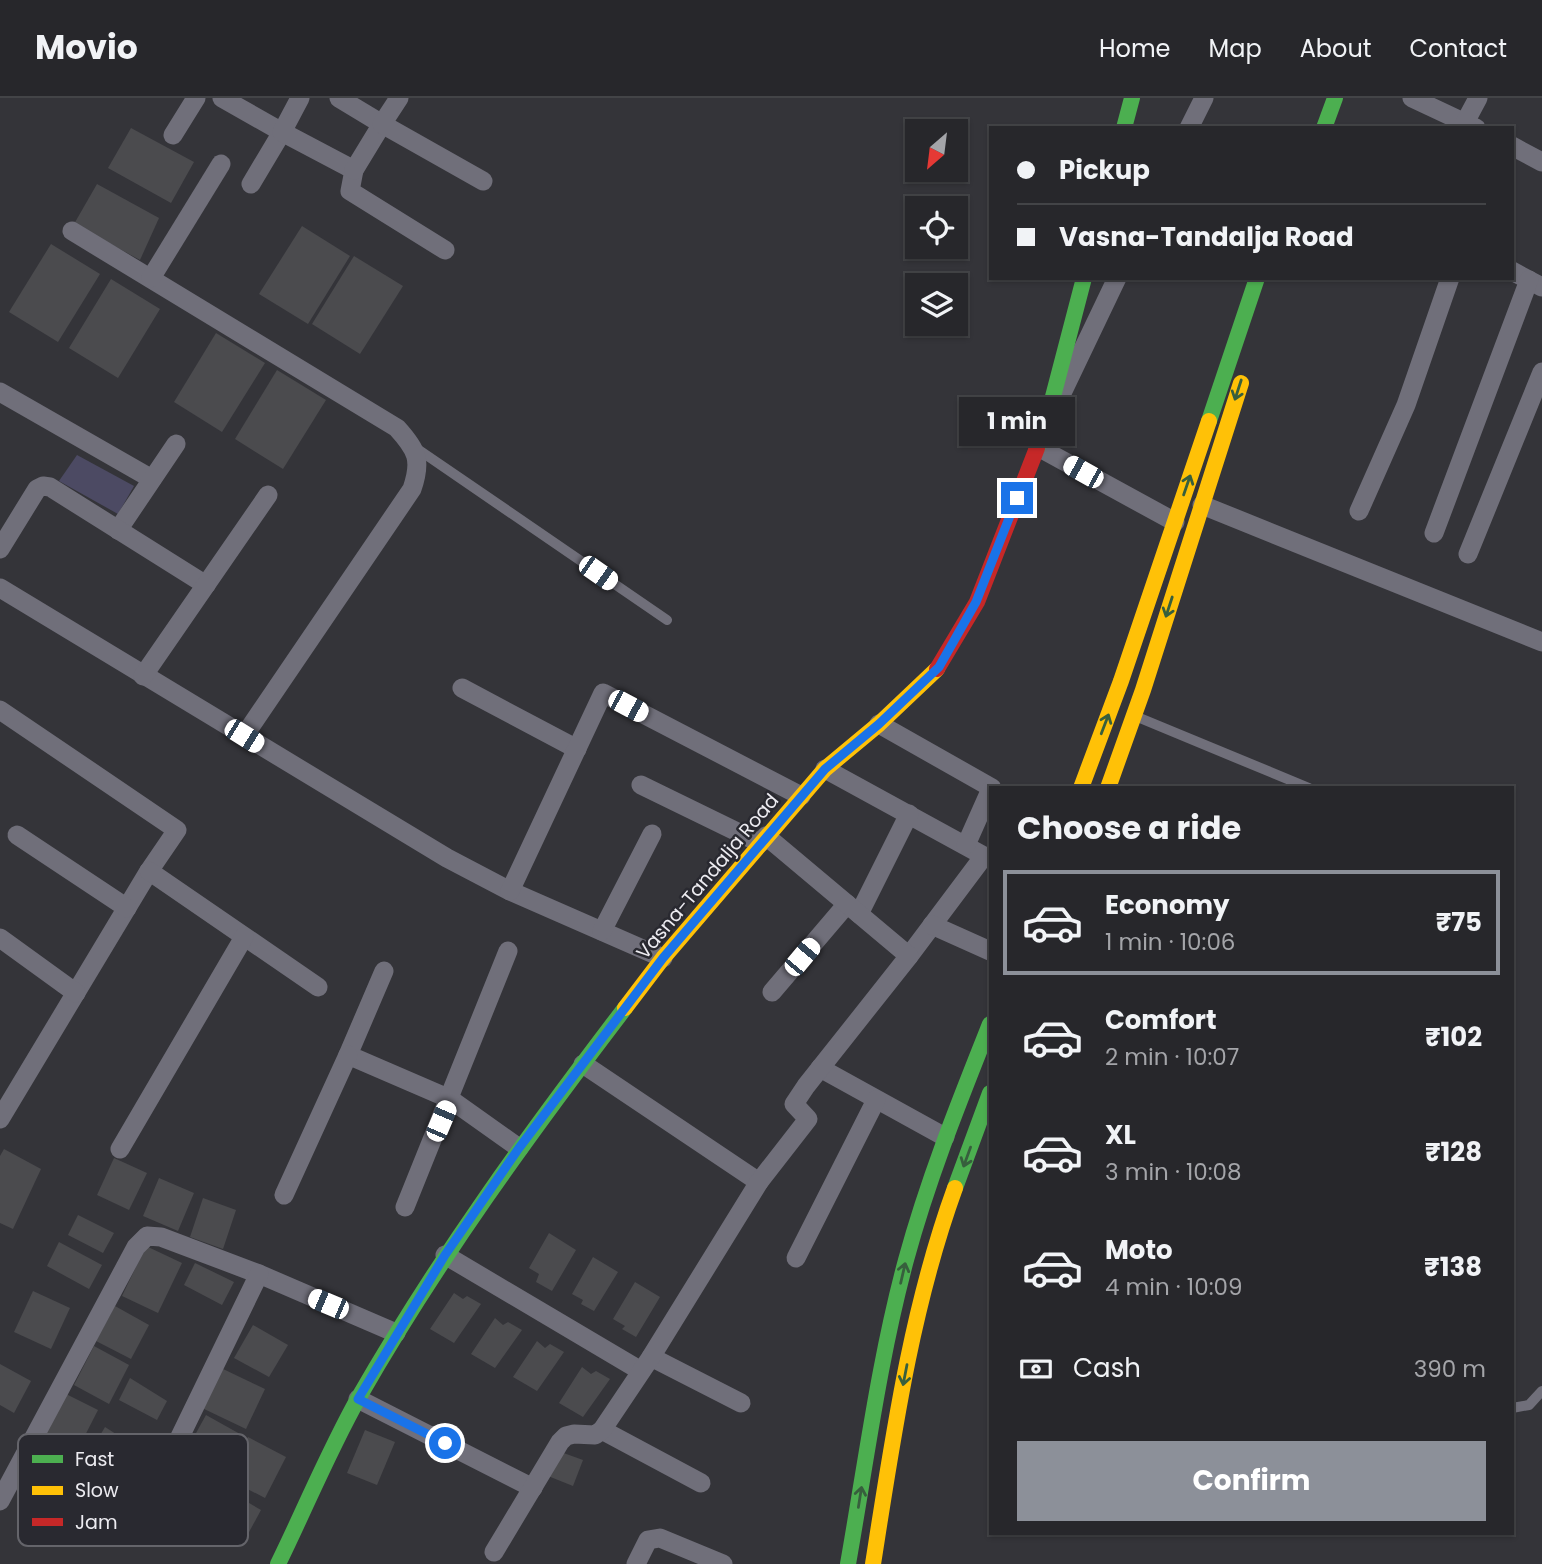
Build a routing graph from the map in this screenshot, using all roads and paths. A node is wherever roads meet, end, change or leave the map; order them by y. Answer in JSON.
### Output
{"nodes":[{"id":1,"x":196,"y":98,"type":"edge"},
{"id":2,"x":222,"y":98,"type":"edge"},
{"id":3,"x":300,"y":98,"type":"edge"},
{"id":4,"x":339,"y":98,"type":"edge"},
{"id":5,"x":399,"y":98,"type":"edge"},
{"id":6,"x":1132,"y":98,"type":"edge"},
{"id":7,"x":1204,"y":98,"type":"edge"},
{"id":8,"x":1318,"y":98,"type":"edge"},
{"id":9,"x":1335,"y":98,"type":"edge"},
{"id":10,"x":1412,"y":98,"type":"edge"},
{"id":11,"x":1478,"y":98,"type":"edge"},
{"id":12,"x":1318,"y":123,"type":"edge"},
{"id":13,"x":382,"y":124,"type":"junction"},
{"id":14,"x":1125,"y":126,"type":"edge"},
{"id":15,"x":1190,"y":126,"type":"edge"},
{"id":16,"x":1468,"y":126,"type":"edge"},
{"id":17,"x":282,"y":132,"type":"junction"},
{"id":18,"x":173,"y":135,"type":"dead end"},
{"id":19,"x":1514,"y":147,"type":"edge"},
{"id":20,"x":1542,"y":162,"type":"edge"},
{"id":21,"x":220,"y":164,"type":"dead end"},
{"id":22,"x":354,"y":170,"type":"junction"},
{"id":23,"x":483,"y":181,"type":"dead end"},
{"id":24,"x":251,"y":184,"type":"dead end"},
{"id":25,"x":72,"y":231,"type":"dead end"},
{"id":26,"x":445,"y":250,"type":"dead end"},
{"id":27,"x":151,"y":278,"type":"junction"},
{"id":28,"x":1528,"y":279,"type":"edge"},
{"id":29,"x":1083,"y":280,"type":"edge"},
{"id":30,"x":1116,"y":280,"type":"edge"},
{"id":31,"x":1256,"y":280,"type":"edge"},
{"id":32,"x":1449,"y":280,"type":"edge"},
{"id":33,"x":1244,"y":372,"type":"dead end"},
{"id":34,"x":1540,"y":382,"type":"edge"},
{"id":35,"x":0,"y":392,"type":"edge"},
{"id":36,"x":1041,"y":439,"type":"junction"},
{"id":37,"x":176,"y":444,"type":"dead end"},
{"id":38,"x":414,"y":446,"type":"junction"},
{"id":39,"x":152,"y":479,"type":"junction"},
{"id":40,"x":268,"y":495,"type":"dead end"},
{"id":41,"x":1202,"y":505,"type":"junction"},
{"id":42,"x":1359,"y":511,"type":"dead end"},
{"id":43,"x":1175,"y":522,"type":"junction"},
{"id":44,"x":118,"y":530,"type":"junction"},
{"id":45,"x":1434,"y":533,"type":"dead end"},
{"id":46,"x":0,"y":549,"type":"edge"},
{"id":47,"x":1468,"y":554,"type":"dead end"},
{"id":48,"x":206,"y":585,"type":"junction"},
{"id":49,"x":0,"y":588,"type":"edge"},
{"id":50,"x":667,"y":620,"type":"dead end"},
{"id":51,"x":1542,"y":642,"type":"edge"},
{"id":52,"x":143,"y":676,"type":"junction"},
{"id":53,"x":462,"y":688,"type":"dead end"},
{"id":54,"x":0,"y":710,"type":"edge"},
{"id":55,"x":1134,"y":715,"type":"junction"},
{"id":56,"x":879,"y":724,"type":"junction"},
{"id":57,"x":244,"y":736,"type":"junction"},
{"id":58,"x":577,"y":748,"type":"junction"},
{"id":59,"x":825,"y":769,"type":"junction"},
{"id":60,"x":641,"y":785,"type":"dead end"},
{"id":61,"x":1082,"y":786,"type":"edge"},
{"id":62,"x":1109,"y":786,"type":"edge"},
{"id":63,"x":1304,"y":786,"type":"edge"},
{"id":64,"x":989,"y":788,"type":"edge"},
{"id":65,"x":989,"y":793,"type":"edge"},
{"id":66,"x":801,"y":796,"type":"junction"},
{"id":67,"x":909,"y":814,"type":"junction"},
{"id":68,"x":652,"y":834,"type":"dead end"},
{"id":69,"x":17,"y":835,"type":"dead end"},
{"id":70,"x":763,"y":840,"type":"junction"},
{"id":71,"x":966,"y":845,"type":"junction"},
{"id":72,"x":149,"y":872,"type":"junction"},
{"id":73,"x":510,"y":891,"type":"junction"},
{"id":74,"x":127,"y":908,"type":"junction"},
{"id":75,"x":853,"y":909,"type":"junction"},
{"id":76,"x":932,"y":925,"type":"junction"},
{"id":77,"x":601,"y":931,"type":"junction"},
{"id":78,"x":244,"y":937,"type":"junction"},
{"id":79,"x":0,"y":938,"type":"edge"},
{"id":80,"x":508,"y":951,"type":"dead end"},
{"id":81,"x":989,"y":951,"type":"edge"},
{"id":82,"x":909,"y":956,"type":"junction"},
{"id":83,"x":663,"y":958,"type":"junction"},
{"id":84,"x":384,"y":971,"type":"dead end"},
{"id":85,"x":318,"y":987,"type":"dead end"},
{"id":86,"x":772,"y":992,"type":"dead end"},
{"id":87,"x":76,"y":993,"type":"junction"},
{"id":88,"x":989,"y":1027,"type":"edge"},
{"id":89,"x":348,"y":1055,"type":"junction"},
{"id":90,"x":583,"y":1064,"type":"junction"},
{"id":91,"x":820,"y":1068,"type":"junction"},
{"id":92,"x":989,"y":1096,"type":"edge"},
{"id":93,"x":450,"y":1100,"type":"junction"},
{"id":94,"x":876,"y":1100,"type":"junction"},
{"id":95,"x":0,"y":1119,"type":"edge"},
{"id":96,"x":945,"y":1137,"type":"junction"},
{"id":97,"x":519,"y":1148,"type":"junction"},
{"id":98,"x":120,"y":1149,"type":"dead end"},
{"id":99,"x":759,"y":1182,"type":"junction"},
{"id":100,"x":284,"y":1195,"type":"dead end"},
{"id":101,"x":405,"y":1207,"type":"dead end"},
{"id":102,"x":445,"y":1255,"type":"junction"},
{"id":103,"x":796,"y":1258,"type":"dead end"},
{"id":104,"x":259,"y":1274,"type":"junction"},
{"id":105,"x":396,"y":1333,"type":"junction"},
{"id":106,"x":646,"y":1364,"type":"junction"},
{"id":107,"x":1542,"y":1391,"type":"edge"},
{"id":108,"x":358,"y":1399,"type":"junction"},
{"id":109,"x":741,"y":1403,"type":"dead end"},
{"id":110,"x":1514,"y":1408,"type":"edge"},
{"id":111,"x":602,"y":1430,"type":"junction"},
{"id":112,"x":35,"y":1434,"type":"edge"},
{"id":113,"x":181,"y":1434,"type":"edge"},
{"id":114,"x":18,"y":1467,"type":"edge"},
{"id":115,"x":701,"y":1483,"type":"dead end"},
{"id":116,"x":533,"y":1488,"type":"junction"},
{"id":117,"x":0,"y":1500,"type":"edge"},
{"id":118,"x":494,"y":1552,"type":"dead end"},
{"id":119,"x":278,"y":1564,"type":"edge"},
{"id":120,"x":635,"y":1564,"type":"edge"},
{"id":121,"x":723,"y":1564,"type":"edge"},
{"id":122,"x":848,"y":1564,"type":"edge"},
{"id":123,"x":873,"y":1564,"type":"edge"}],
"edges":[{"from":1,"to":18,"type":"street"},
{"from":2,"to":17,"type":"street"},
{"from":3,"to":17,"type":"street"},
{"from":4,"to":13,"type":"street"},
{"from":5,"to":13,"type":"street"},
{"from":6,"to":14,"type":"street"},
{"from":7,"to":15,"type":"street"},
{"from":8,"to":12,"type":"street"},
{"from":9,"to":12,"type":"street"},
{"from":10,"to":16,"type":"street"},
{"from":11,"to":16,"type":"street"},
{"from":13,"to":22,"type":"street"},
{"from":13,"to":23,"type":"street"},
{"from":17,"to":22,"type":"street"},
{"from":17,"to":24,"type":"street"},
{"from":19,"to":20,"type":"street"},
{"from":21,"to":27,"type":"street"},
{"from":22,"to":26,"type":"street"},
{"from":25,"to":27,"type":"street"},
{"from":27,"to":38,"type":"street"},
{"from":28,"to":45,"type":"street"},
{"from":29,"to":36,"type":"street","name":"Vasna-Tandalja Road"},
{"from":30,"to":36,"type":"street"},
{"from":43,"to":31,"type":"street","one_way":true},
{"from":32,"to":42,"type":"street"},
{"from":33,"to":41,"type":"street","one_way":true},
{"from":34,"to":47,"type":"street"},
{"from":35,"to":39,"type":"street"},
{"from":36,"to":43,"type":"street"},
{"from":36,"to":56,"type":"street","name":"Vasna-Tandalja Road"},
{"from":37,"to":39,"type":"street"},
{"from":38,"to":50,"type":"lane"},
{"from":38,"to":57,"type":"street"},
{"from":39,"to":44,"type":"street"},
{"from":40,"to":48,"type":"street"},
{"from":41,"to":51,"type":"street"},
{"from":41,"to":55,"type":"street","one_way":true},
{"from":61,"to":43,"type":"street","one_way":true},
{"from":44,"to":46,"type":"street"},
{"from":44,"to":48,"type":"street"},
{"from":48,"to":52,"type":"street"},
{"from":49,"to":52,"type":"street"},
{"from":52,"to":57,"type":"street"},
{"from":53,"to":58,"type":"street"},
{"from":54,"to":72,"type":"street"},
{"from":55,"to":62,"type":"street"},
{"from":55,"to":63,"type":"lane"},
{"from":56,"to":59,"type":"street","name":"Vasna-Tandalja Road"},
{"from":56,"to":64,"type":"street"},
{"from":57,"to":73,"type":"street"},
{"from":58,"to":66,"type":"street"},
{"from":58,"to":73,"type":"street"},
{"from":59,"to":66,"type":"street","name":"Vasna-Tandalja Road"},
{"from":59,"to":67,"type":"street"},
{"from":60,"to":70,"type":"street"},
{"from":65,"to":71,"type":"street"},
{"from":66,"to":70,"type":"street","name":"Vasna-Tandalja Road"},
{"from":67,"to":71,"type":"street"},
{"from":67,"to":75,"type":"street"},
{"from":68,"to":77,"type":"street"},
{"from":69,"to":74,"type":"street"},
{"from":70,"to":75,"type":"street"},
{"from":70,"to":83,"type":"street","name":"Vasna-Tandalja Road"},
{"from":71,"to":76,"type":"street"},
{"from":72,"to":74,"type":"street"},
{"from":72,"to":78,"type":"street"},
{"from":73,"to":77,"type":"street"},
{"from":74,"to":87,"type":"street"},
{"from":75,"to":82,"type":"street"},
{"from":75,"to":86,"type":"street"},
{"from":76,"to":81,"type":"street"},
{"from":76,"to":82,"type":"street"},
{"from":77,"to":83,"type":"street"},
{"from":78,"to":85,"type":"street"},
{"from":78,"to":98,"type":"street"},
{"from":79,"to":87,"type":"street"},
{"from":80,"to":93,"type":"street"},
{"from":82,"to":91,"type":"street"},
{"from":83,"to":90,"type":"street","name":"Vasna-Tandalja Road"},
{"from":84,"to":89,"type":"street"},
{"from":87,"to":95,"type":"street"},
{"from":88,"to":96,"type":"street"},
{"from":89,"to":93,"type":"street"},
{"from":89,"to":100,"type":"street"},
{"from":90,"to":97,"type":"street","name":"Vasna-Tandalja Road"},
{"from":90,"to":99,"type":"street"},
{"from":91,"to":94,"type":"street"},
{"from":91,"to":99,"type":"street"},
{"from":92,"to":123,"type":"street","one_way":true},
{"from":93,"to":97,"type":"street"},
{"from":93,"to":101,"type":"street"},
{"from":94,"to":96,"type":"street"},
{"from":94,"to":103,"type":"street"},
{"from":122,"to":96,"type":"street","one_way":true},
{"from":97,"to":102,"type":"street","name":"Vasna-Tandalja Road"},
{"from":99,"to":106,"type":"street"},
{"from":102,"to":105,"type":"street","name":"Vasna-Tandalja Road"},
{"from":102,"to":106,"type":"street"},
{"from":104,"to":105,"type":"street"},
{"from":104,"to":112,"type":"street"},
{"from":104,"to":113,"type":"street"},
{"from":105,"to":108,"type":"street","name":"Vasna-Tandalja Road"},
{"from":106,"to":109,"type":"street"},
{"from":106,"to":111,"type":"street"},
{"from":107,"to":110,"type":"lane"},
{"from":108,"to":116,"type":"street"},
{"from":108,"to":119,"type":"street","name":"Vasna-Tandalja Road"},
{"from":111,"to":115,"type":"street"},
{"from":111,"to":116,"type":"street"},
{"from":114,"to":117,"type":"street"},
{"from":116,"to":118,"type":"street"},
{"from":120,"to":121,"type":"street"}]}
